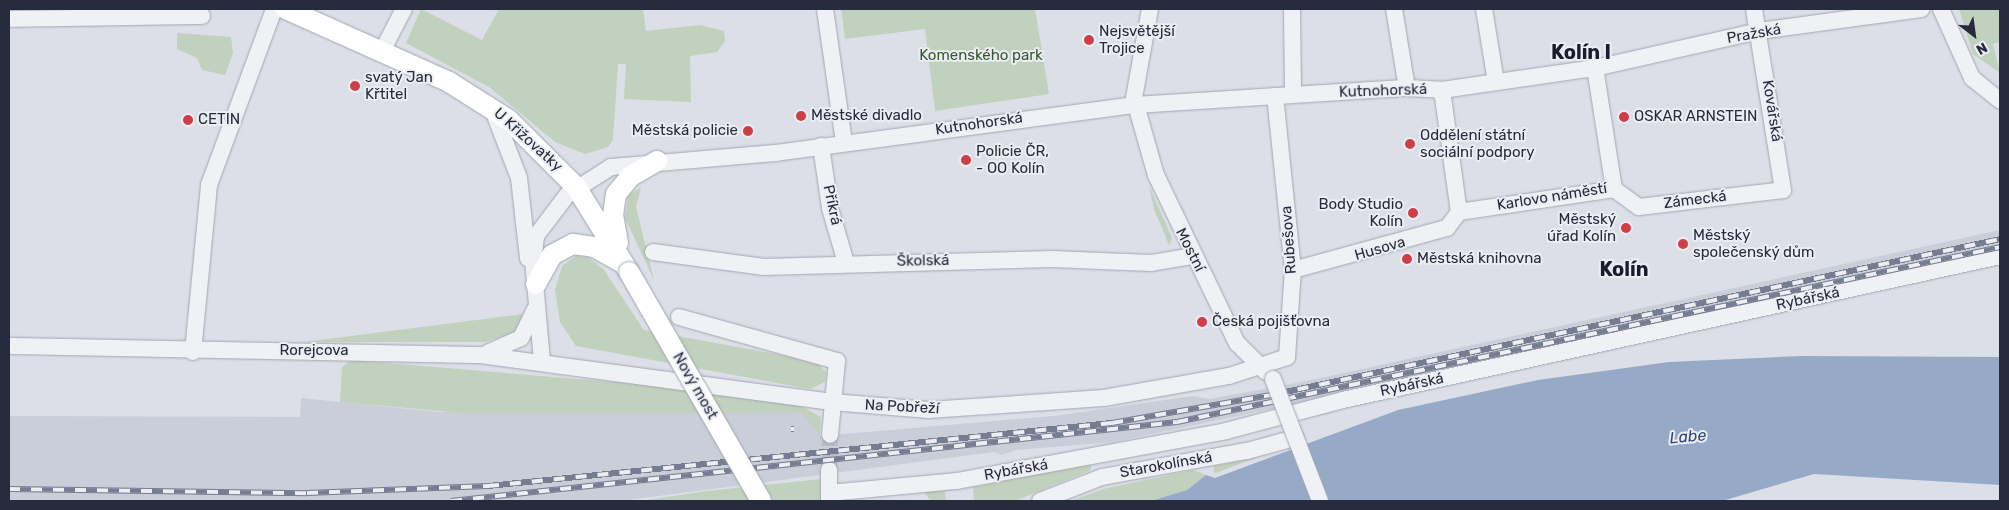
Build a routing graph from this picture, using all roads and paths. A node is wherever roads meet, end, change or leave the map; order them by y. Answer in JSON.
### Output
{"nodes":[{"id":1,"x":274,"y":9,"type":"edge"},
{"id":2,"x":286,"y":9,"type":"edge"},
{"id":3,"x":404,"y":9,"type":"edge"},
{"id":4,"x":826,"y":9,"type":"edge"},
{"id":5,"x":1150,"y":9,"type":"edge"},
{"id":6,"x":1292,"y":9,"type":"edge"},
{"id":7,"x":1394,"y":9,"type":"edge"},
{"id":8,"x":1484,"y":9,"type":"edge"},
{"id":9,"x":1754,"y":9,"type":"edge"},
{"id":10,"x":1917,"y":9,"type":"edge"},
{"id":11,"x":1941,"y":9,"type":"edge"},
{"id":12,"x":202,"y":16,"type":"dead end"},
{"id":13,"x":9,"y":19,"type":"edge"},
{"id":14,"x":1759,"y":32,"type":"junction"},
{"id":15,"x":382,"y":51,"type":"junction"},
{"id":16,"x":1595,"y":68,"type":"junction"},
{"id":17,"x":1496,"y":82,"type":"junction"},
{"id":18,"x":1407,"y":88,"type":"junction"},
{"id":19,"x":1442,"y":90,"type":"junction"},
{"id":20,"x":1292,"y":94,"type":"junction"},
{"id":21,"x":1275,"y":96,"type":"junction"},
{"id":22,"x":2000,"y":101,"type":"edge"},
{"id":23,"x":1135,"y":105,"type":"junction"},
{"id":24,"x":492,"y":107,"type":"junction"},
{"id":25,"x":844,"y":143,"type":"junction"},
{"id":26,"x":822,"y":146,"type":"junction"},
{"id":27,"x":657,"y":161,"type":"junction"},
{"id":28,"x":576,"y":187,"type":"junction"},
{"id":29,"x":1614,"y":189,"type":"junction"},
{"id":30,"x":1783,"y":190,"type":"joint"},
{"id":31,"x":1459,"y":212,"type":"junction"},
{"id":32,"x":653,"y":252,"type":"dead end"},
{"id":33,"x":1194,"y":256,"type":"junction"},
{"id":34,"x":2000,"y":256,"type":"edge"},
{"id":35,"x":846,"y":263,"type":"junction"},
{"id":36,"x":627,"y":268,"type":"junction"},
{"id":37,"x":1292,"y":270,"type":"junction"},
{"id":38,"x":536,"y":291,"type":"junction"},
{"id":39,"x":679,"y":317,"type":"dead end"},
{"id":40,"x":9,"y":346,"type":"edge"},
{"id":41,"x":193,"y":352,"type":"junction"},
{"id":42,"x":480,"y":355,"type":"junction"},
{"id":43,"x":542,"y":361,"type":"junction"},
{"id":44,"x":1267,"y":373,"type":"junction"},
{"id":45,"x":832,"y":402,"type":"junction"},
{"id":46,"x":830,"y":435,"type":"tunnel mouth"},
{"id":47,"x":1289,"y":440,"type":"junction"},
{"id":48,"x":829,"y":470,"type":"tunnel mouth"},
{"id":49,"x":829,"y":497,"type":"edge"},
{"id":50,"x":760,"y":501,"type":"edge"},
{"id":51,"x":1040,"y":501,"type":"edge"},
{"id":52,"x":1320,"y":501,"type":"edge"}],
"edges":[{"from":1,"to":41,"type":"street"},
{"from":2,"to":15,"type":"main road","name":"U Křižovatky"},
{"from":3,"to":15,"type":"street"},
{"from":4,"to":25,"type":"street"},
{"from":5,"to":23,"type":"street"},
{"from":6,"to":20,"type":"street"},
{"from":7,"to":18,"type":"street"},
{"from":8,"to":17,"type":"street"},
{"from":9,"to":14,"type":"street","name":"Kovářská"},
{"from":10,"to":14,"type":"street","name":"Pražská"},
{"from":11,"to":22,"type":"street"},
{"from":12,"to":13,"type":"street"},
{"from":14,"to":16,"type":"street","name":"Pražská"},
{"from":14,"to":30,"type":"street","name":"Kovářská"},
{"from":15,"to":24,"type":"main road","name":"U Křižovatky"},
{"from":16,"to":17,"type":"street"},
{"from":16,"to":29,"type":"street","name":"Karlovo náměstí"},
{"from":17,"to":19,"type":"street"},
{"from":18,"to":19,"type":"street","name":"Kutnohorská"},
{"from":18,"to":20,"type":"street","name":"Kutnohorská"},
{"from":19,"to":31,"type":"street"},
{"from":20,"to":21,"type":"street","name":"Kutnohorská"},
{"from":21,"to":23,"type":"street","name":"Kutnohorská"},
{"from":21,"to":37,"type":"street","name":"Rubešova"},
{"from":23,"to":25,"type":"street","name":"Kutnohorská"},
{"from":23,"to":33,"type":"street","name":"Mostní"},
{"from":24,"to":28,"type":"main road","name":"U Křižovatky"},
{"from":24,"to":38,"type":"street"},
{"from":25,"to":26,"type":"street","name":"Kutnohorská"},
{"from":26,"to":27,"type":"street","name":"Kutnohorská"},
{"from":26,"to":35,"type":"street","name":"Příkrá"},
{"from":27,"to":28,"type":"street","name":"Kutnohorská"},
{"from":27,"to":36,"type":"main road"},
{"from":28,"to":36,"type":"main road","name":"U Křižovatky"},
{"from":28,"to":38,"type":"street","name":"Kutnohorská"},
{"from":29,"to":30,"type":"street","name":"Zámecká"},
{"from":29,"to":31,"type":"street","name":"Karlovo náměstí"},
{"from":31,"to":37,"type":"street","name":"Husova"},
{"from":32,"to":35,"type":"street","name":"Školská"},
{"from":33,"to":35,"type":"street","name":"Školská"},
{"from":33,"to":44,"type":"street","name":"Mostní"},
{"from":34,"to":49,"type":"street","name":"Rybářská"},
{"from":36,"to":38,"type":"main road"},
{"from":36,"to":50,"type":"main road","name":"Nový most","bridge":true},
{"from":37,"to":44,"type":"street","name":"Rubešova"},
{"from":38,"to":42,"type":"street"},
{"from":38,"to":43,"type":"street"},
{"from":39,"to":45,"type":"street"},
{"from":40,"to":41,"type":"street","name":"Rorejcova"},
{"from":41,"to":42,"type":"street","name":"Rorejcova"},
{"from":42,"to":43,"type":"street","name":"Rorejcova"},
{"from":43,"to":45,"type":"street","name":"Na Pobřeží"},
{"from":44,"to":45,"type":"street","name":"Na Pobřeží"},
{"from":44,"to":47,"type":"street","bridge":true},
{"from":45,"to":46,"type":"street"},
{"from":47,"to":51,"type":"street","name":"Starokolínská"},
{"from":47,"to":52,"type":"street","bridge":true},
{"from":48,"to":49,"type":"street"}]}
